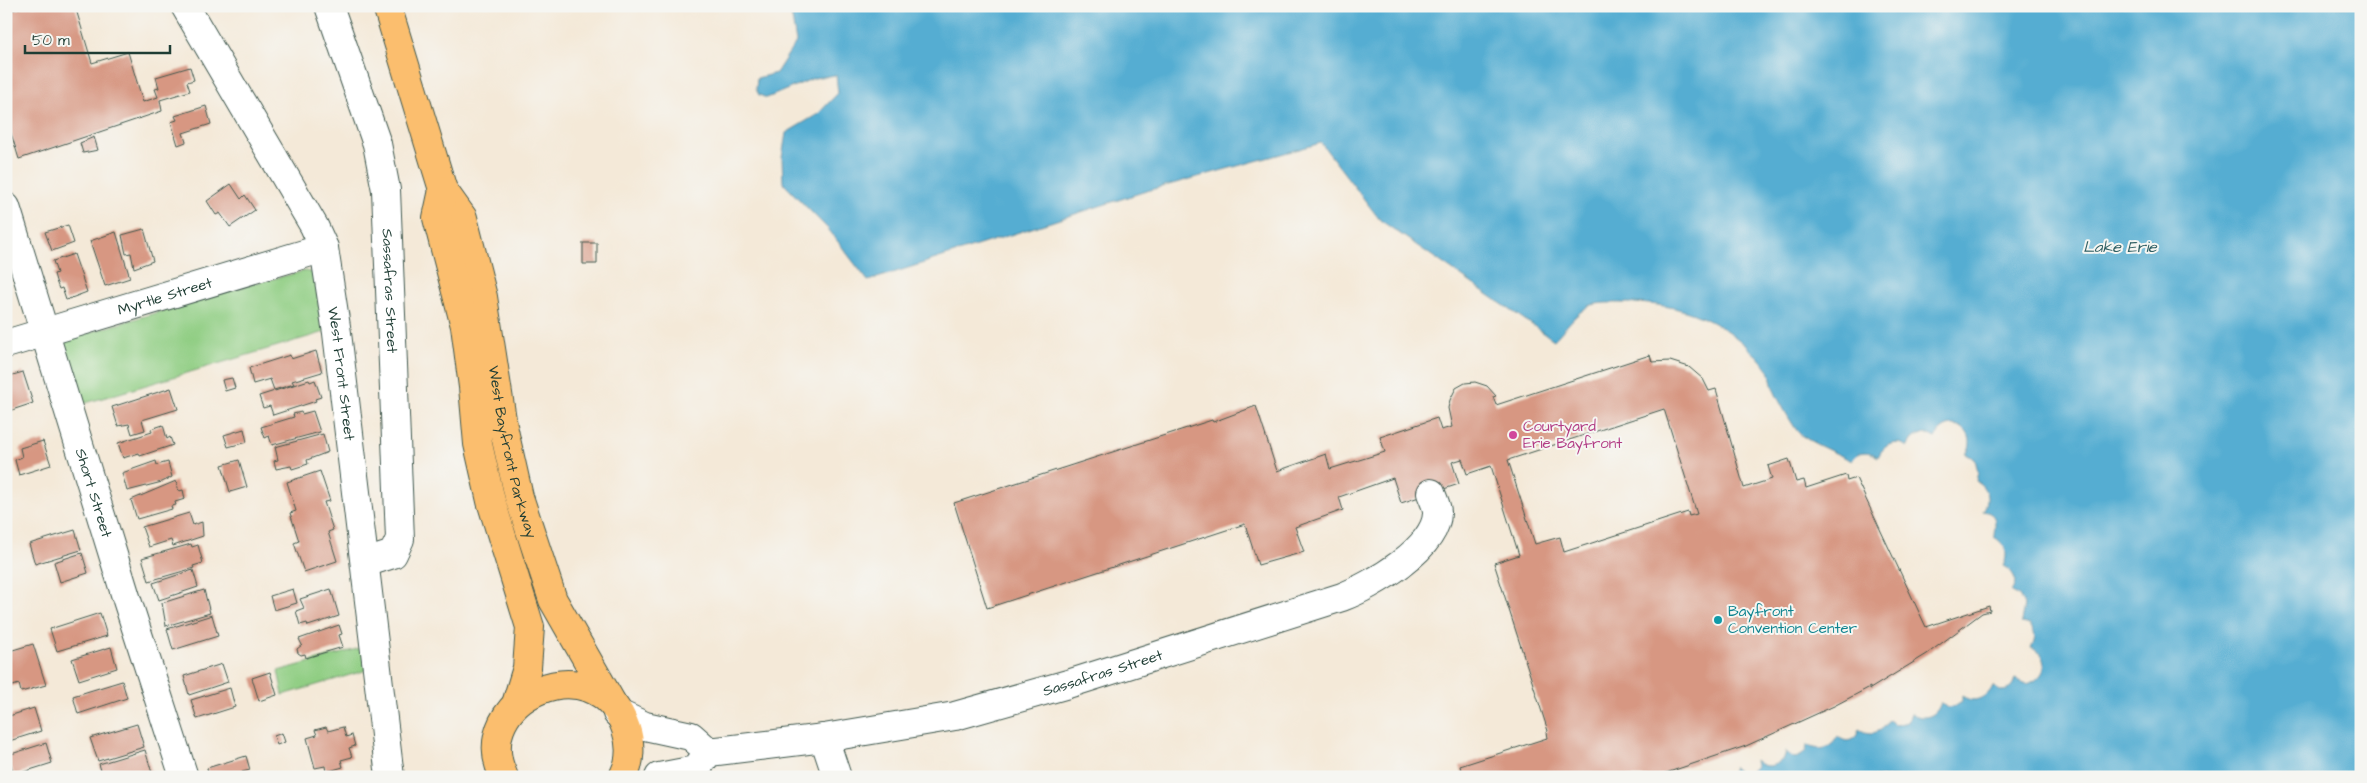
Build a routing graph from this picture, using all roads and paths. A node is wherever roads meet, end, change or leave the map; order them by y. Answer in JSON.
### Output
{"nodes":[{"id":1,"x":185,"y":6,"type":"edge"},
{"id":2,"x":329,"y":6,"type":"edge"},
{"id":3,"x":387,"y":6,"type":"edge"},
{"id":4,"x":443,"y":190,"type":"junction"},
{"id":5,"x":6,"y":207,"type":"edge"},
{"id":6,"x":324,"y":248,"type":"junction"},
{"id":7,"x":46,"y":332,"type":"junction"},
{"id":8,"x":6,"y":344,"type":"edge"},
{"id":9,"x":1431,"y":493,"type":"dead end"},
{"id":10,"x":365,"y":564,"type":"junction"},
{"id":11,"x":516,"y":704,"type":"junction"},
{"id":12,"x":615,"y":709,"type":"junction"},
{"id":13,"x":824,"y":738,"type":"junction"},
{"id":14,"x":710,"y":752,"type":"junction"},
{"id":15,"x":184,"y":777,"type":"edge"},
{"id":16,"x":390,"y":777,"type":"edge"},
{"id":17,"x":504,"y":777,"type":"edge"},
{"id":18,"x":623,"y":777,"type":"edge"},
{"id":19,"x":659,"y":777,"type":"edge"},
{"id":20,"x":837,"y":777,"type":"edge"}],
"edges":[{"from":1,"to":6,"type":"street","name":"West Front Street"},
{"from":2,"to":10,"type":"street","name":"Sassafras Street"},
{"from":3,"to":4,"type":"highway","name":"West Bayfront Parkway"},
{"from":4,"to":11,"type":"highway","name":"West Bayfront Parkway"},
{"from":4,"to":12,"type":"highway","name":"West Bayfront Parkway"},
{"from":5,"to":7,"type":"street","name":"Short Street"},
{"from":6,"to":7,"type":"street","name":"Myrtle Street"},
{"from":6,"to":10,"type":"street","name":"West Front Street"},
{"from":7,"to":8,"type":"street","name":"Myrtle Street"},
{"from":7,"to":15,"type":"street","name":"Short Street"},
{"from":9,"to":13,"type":"street","name":"Sassafras Street"},
{"from":10,"to":16,"type":"street","name":"West Front Street"},
{"from":11,"to":12,"type":"highway"},
{"from":11,"to":17,"type":"highway"},
{"from":12,"to":14,"type":"street"},
{"from":12,"to":18,"type":"highway","name":"West Bayfront Parkway"},
{"from":13,"to":14,"type":"street","name":"Sassafras Street"},
{"from":13,"to":20,"type":"street"},
{"from":14,"to":19,"type":"street"}]}
